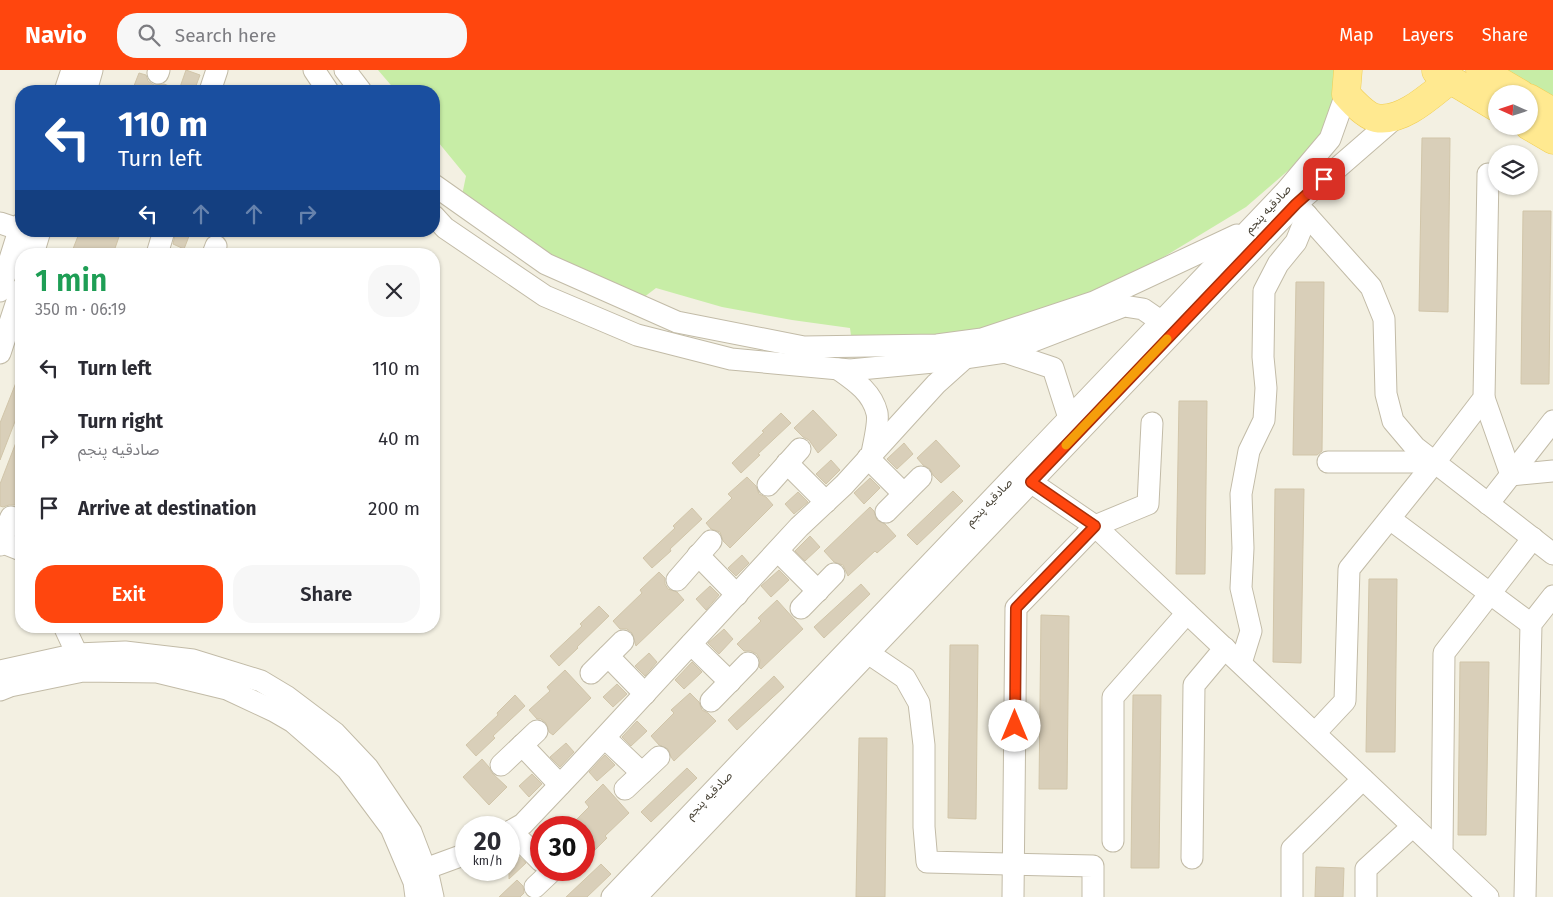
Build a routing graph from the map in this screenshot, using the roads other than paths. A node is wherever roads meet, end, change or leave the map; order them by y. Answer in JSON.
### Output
{"nodes":[{"id":1,"x":72,"y":70,"type":"edge"},
{"id":2,"x":92,"y":70,"type":"edge"},
{"id":3,"x":218,"y":70,"type":"edge"},
{"id":4,"x":314,"y":70,"type":"edge"},
{"id":5,"x":344,"y":70,"type":"edge"},
{"id":6,"x":1480,"y":70,"type":"edge"},
{"id":7,"x":1443,"y":75,"type":"edge"},
{"id":8,"x":1347,"y":82,"type":"edge"},
{"id":9,"x":67,"y":85,"type":"edge"},
{"id":10,"x":88,"y":85,"type":"edge"},
{"id":11,"x":212,"y":85,"type":"edge"},
{"id":12,"x":324,"y":85,"type":"edge"},
{"id":13,"x":356,"y":85,"type":"edge"},
{"id":14,"x":1506,"y":85,"type":"edge"},
{"id":15,"x":1488,"y":102,"type":"edge"},
{"id":16,"x":1538,"y":103,"type":"edge"},
{"id":17,"x":1553,"y":112,"type":"edge"},
{"id":18,"x":1395,"y":118,"type":"junction"},
{"id":19,"x":1538,"y":131,"type":"edge"},
{"id":20,"x":1553,"y":140,"type":"edge"},
{"id":21,"x":1488,"y":174,"type":"dead end"},
{"id":22,"x":440,"y":189,"type":"edge"},
{"id":23,"x":1296,"y":203,"type":"junction"},
{"id":24,"x":440,"y":223,"type":"edge"},
{"id":25,"x":1249,"y":230,"type":"junction"},
{"id":26,"x":15,"y":256,"type":"edge"},
{"id":27,"x":546,"y":264,"type":"junction"},
{"id":28,"x":531,"y":287,"type":"junction"},
{"id":29,"x":0,"y":291,"type":"edge"},
{"id":30,"x":15,"y":307,"type":"edge"},
{"id":31,"x":1168,"y":326,"type":"junction"},
{"id":32,"x":1004,"y":352,"type":"junction"},
{"id":33,"x":0,"y":353,"type":"edge"},
{"id":34,"x":965,"y":358,"type":"junction"},
{"id":35,"x":838,"y":369,"type":"junction"},
{"id":36,"x":1484,"y":398,"type":"junction"},
{"id":37,"x":1069,"y":418,"type":"junction"},
{"id":38,"x":1553,"y":421,"type":"edge"},
{"id":39,"x":1152,"y":424,"type":"dead end"},
{"id":40,"x":870,"y":456,"type":"junction"},
{"id":41,"x":1328,"y":462,"type":"dead end"},
{"id":42,"x":1435,"y":462,"type":"junction"},
{"id":43,"x":1553,"y":471,"type":"edge"},
{"id":44,"x":1511,"y":475,"type":"junction"},
{"id":45,"x":921,"y":477,"type":"dead end"},
{"id":46,"x":1024,"y":477,"type":"junction"},
{"id":47,"x":768,"y":484,"type":"dead end"},
{"id":48,"x":904,"y":494,"type":"junction"},
{"id":49,"x":826,"y":502,"type":"junction"},
{"id":50,"x":1488,"y":504,"type":"junction"},
{"id":51,"x":886,"y":512,"type":"dead end"},
{"id":52,"x":11,"y":517,"type":"dead end"},
{"id":53,"x":1390,"y":519,"type":"junction"},
{"id":54,"x":1095,"y":526,"type":"junction"},
{"id":55,"x":1533,"y":538,"type":"junction"},
{"id":56,"x":1,"y":544,"type":"edge"},
{"id":57,"x":15,"y":548,"type":"edge"},
{"id":58,"x":778,"y":551,"type":"junction"},
{"id":59,"x":1553,"y":554,"type":"edge"},
{"id":60,"x":834,"y":574,"type":"dead end"},
{"id":61,"x":677,"y":580,"type":"dead end"},
{"id":62,"x":818,"y":591,"type":"junction"},
{"id":63,"x":1490,"y":594,"type":"junction"},
{"id":64,"x":737,"y":596,"type":"junction"},
{"id":65,"x":1553,"y":596,"type":"edge"},
{"id":66,"x":801,"y":608,"type":"dead end"},
{"id":67,"x":1187,"y":613,"type":"junction"},
{"id":68,"x":1531,"y":624,"type":"junction"},
{"id":69,"x":67,"y":633,"type":"edge"},
{"id":70,"x":623,"y":641,"type":"dead end"},
{"id":71,"x":692,"y":644,"type":"junction"},
{"id":72,"x":861,"y":648,"type":"junction"},
{"id":73,"x":1225,"y":648,"type":"junction"},
{"id":74,"x":77,"y":654,"type":"junction"},
{"id":75,"x":608,"y":656,"type":"junction"},
{"id":76,"x":1241,"y":663,"type":"junction"},
{"id":77,"x":748,"y":664,"type":"dead end"},
{"id":78,"x":591,"y":673,"type":"dead end"},
{"id":79,"x":3,"y":679,"type":"edge"},
{"id":80,"x":730,"y":682,"type":"junction"},
{"id":81,"x":645,"y":694,"type":"junction"},
{"id":82,"x":711,"y":701,"type":"dead end"},
{"id":83,"x":280,"y":704,"type":"junction"},
{"id":84,"x":1315,"y":733,"type":"junction"},
{"id":85,"x":605,"y":738,"type":"junction"},
{"id":86,"x":659,"y":757,"type":"dead end"},
{"id":87,"x":501,"y":764,"type":"dead end"},
{"id":88,"x":642,"y":773,"type":"junction"},
{"id":89,"x":1364,"y":779,"type":"junction"},
{"id":90,"x":560,"y":785,"type":"junction"},
{"id":91,"x":625,"y":789,"type":"dead end"},
{"id":92,"x":520,"y":826,"type":"edge"},
{"id":93,"x":1413,"y":826,"type":"junction"},
{"id":94,"x":520,"y":841,"type":"edge"},
{"id":95,"x":1113,"y":841,"type":"dead end"},
{"id":96,"x":530,"y":850,"type":"edge"},
{"id":97,"x":1442,"y":853,"type":"junction"},
{"id":98,"x":455,"y":858,"type":"edge"},
{"id":99,"x":1192,"y":858,"type":"dead end"},
{"id":100,"x":1014,"y":864,"type":"junction"},
{"id":101,"x":425,"y":869,"type":"junction"},
{"id":102,"x":539,"y":881,"type":"edge"},
{"id":103,"x":534,"y":887,"type":"dead end"},
{"id":104,"x":416,"y":897,"type":"edge"},
{"id":105,"x":433,"y":897,"type":"edge"},
{"id":106,"x":612,"y":897,"type":"edge"},
{"id":107,"x":636,"y":897,"type":"edge"},
{"id":108,"x":1013,"y":897,"type":"edge"},
{"id":109,"x":1093,"y":897,"type":"edge"},
{"id":110,"x":1292,"y":897,"type":"edge"},
{"id":111,"x":1366,"y":897,"type":"edge"},
{"id":112,"x":1488,"y":897,"type":"edge"},
{"id":113,"x":1525,"y":897,"type":"edge"}],
"edges":[{"from":1,"to":9,"type":"street"},
{"from":2,"to":10,"type":"street"},
{"from":3,"to":11,"type":"street"},
{"from":4,"to":12,"type":"street"},
{"from":5,"to":13,"type":"street"},
{"from":6,"to":14,"type":"main road"},
{"from":7,"to":15,"type":"main road"},
{"from":7,"to":18,"type":"main road"},
{"from":8,"to":18,"type":"main road"},
{"from":8,"to":23,"type":"street","name":"صادقیه پنجم"},
{"from":16,"to":17,"type":"main road"},
{"from":18,"to":23,"type":"street","name":"صادقیه پنجم"},
{"from":19,"to":20,"type":"main road"},
{"from":21,"to":36,"type":"street"},
{"from":22,"to":27,"type":"street"},
{"from":23,"to":25,"type":"street","name":"صادقیه پنجم"},
{"from":23,"to":31,"type":"street","name":"صادقیه پنجم"},
{"from":23,"to":42,"type":"street"},
{"from":23,"to":76,"type":"street"},
{"from":24,"to":28,"type":"street"},
{"from":25,"to":27,"type":"street"},
{"from":25,"to":31,"type":"street","name":"صادقیه پنجم"},
{"from":26,"to":29,"type":"street"},
{"from":27,"to":28,"type":"street"},
{"from":28,"to":35,"type":"street"},
{"from":30,"to":33,"type":"street"},
{"from":31,"to":32,"type":"street"},
{"from":31,"to":37,"type":"street","name":"صادقیه پنجم"},
{"from":31,"to":46,"type":"street","name":"صادقیه پنجم"},
{"from":32,"to":34,"type":"street"},
{"from":32,"to":37,"type":"street"},
{"from":34,"to":35,"type":"street"},
{"from":34,"to":40,"type":"street"},
{"from":35,"to":40,"type":"street"},
{"from":36,"to":42,"type":"street"},
{"from":36,"to":44,"type":"street"},
{"from":37,"to":46,"type":"street","name":"صادقیه پنجم"},
{"from":38,"to":44,"type":"street"},
{"from":39,"to":54,"type":"street"},
{"from":40,"to":48,"type":"street"},
{"from":40,"to":49,"type":"street"},
{"from":41,"to":42,"type":"street"},
{"from":42,"to":50,"type":"street"},
{"from":42,"to":53,"type":"street"},
{"from":43,"to":44,"type":"street"},
{"from":44,"to":50,"type":"street"},
{"from":45,"to":48,"type":"street"},
{"from":46,"to":54,"type":"street"},
{"from":46,"to":72,"type":"street","name":"صادقیه پنجم"},
{"from":47,"to":49,"type":"street"},
{"from":48,"to":51,"type":"street"},
{"from":49,"to":58,"type":"street"},
{"from":50,"to":55,"type":"street"},
{"from":52,"to":56,"type":"street"},
{"from":53,"to":63,"type":"street"},
{"from":53,"to":84,"type":"street"},
{"from":54,"to":67,"type":"street"},
{"from":54,"to":100,"type":"street"},
{"from":55,"to":59,"type":"street"},
{"from":55,"to":63,"type":"street"},
{"from":56,"to":57,"type":"street"},
{"from":58,"to":62,"type":"street"},
{"from":58,"to":64,"type":"street"},
{"from":60,"to":62,"type":"street"},
{"from":61,"to":64,"type":"street"},
{"from":62,"to":66,"type":"street"},
{"from":63,"to":68,"type":"street"},
{"from":63,"to":97,"type":"street"},
{"from":64,"to":71,"type":"street"},
{"from":65,"to":68,"type":"street"},
{"from":67,"to":73,"type":"street"},
{"from":67,"to":95,"type":"street"},
{"from":68,"to":113,"type":"street"},
{"from":69,"to":74,"type":"street"},
{"from":70,"to":75,"type":"street"},
{"from":71,"to":80,"type":"street"},
{"from":71,"to":81,"type":"street"},
{"from":72,"to":100,"type":"street"},
{"from":72,"to":106,"type":"street","name":"صادقیه پنجم"},
{"from":72,"to":107,"type":"street","name":"صادقیه پنجم"},
{"from":73,"to":76,"type":"street"},
{"from":73,"to":99,"type":"street"},
{"from":74,"to":79,"type":"street"},
{"from":74,"to":83,"type":"street"},
{"from":75,"to":78,"type":"street"},
{"from":75,"to":81,"type":"street"},
{"from":76,"to":84,"type":"street"},
{"from":77,"to":80,"type":"street"},
{"from":79,"to":83,"type":"street"},
{"from":80,"to":82,"type":"street"},
{"from":81,"to":85,"type":"street"},
{"from":83,"to":101,"type":"street"},
{"from":83,"to":104,"type":"street"},
{"from":84,"to":89,"type":"street"},
{"from":85,"to":88,"type":"street"},
{"from":85,"to":90,"type":"street"},
{"from":86,"to":88,"type":"street"},
{"from":87,"to":90,"type":"street"},
{"from":88,"to":91,"type":"street"},
{"from":89,"to":93,"type":"street"},
{"from":89,"to":110,"type":"street"},
{"from":90,"to":92,"type":"street"},
{"from":93,"to":97,"type":"street"},
{"from":93,"to":111,"type":"street"},
{"from":94,"to":96,"type":"street"},
{"from":97,"to":112,"type":"street"},
{"from":98,"to":101,"type":"street"},
{"from":100,"to":108,"type":"street"},
{"from":100,"to":109,"type":"street"},
{"from":101,"to":105,"type":"street"},
{"from":102,"to":103,"type":"street"}]}
